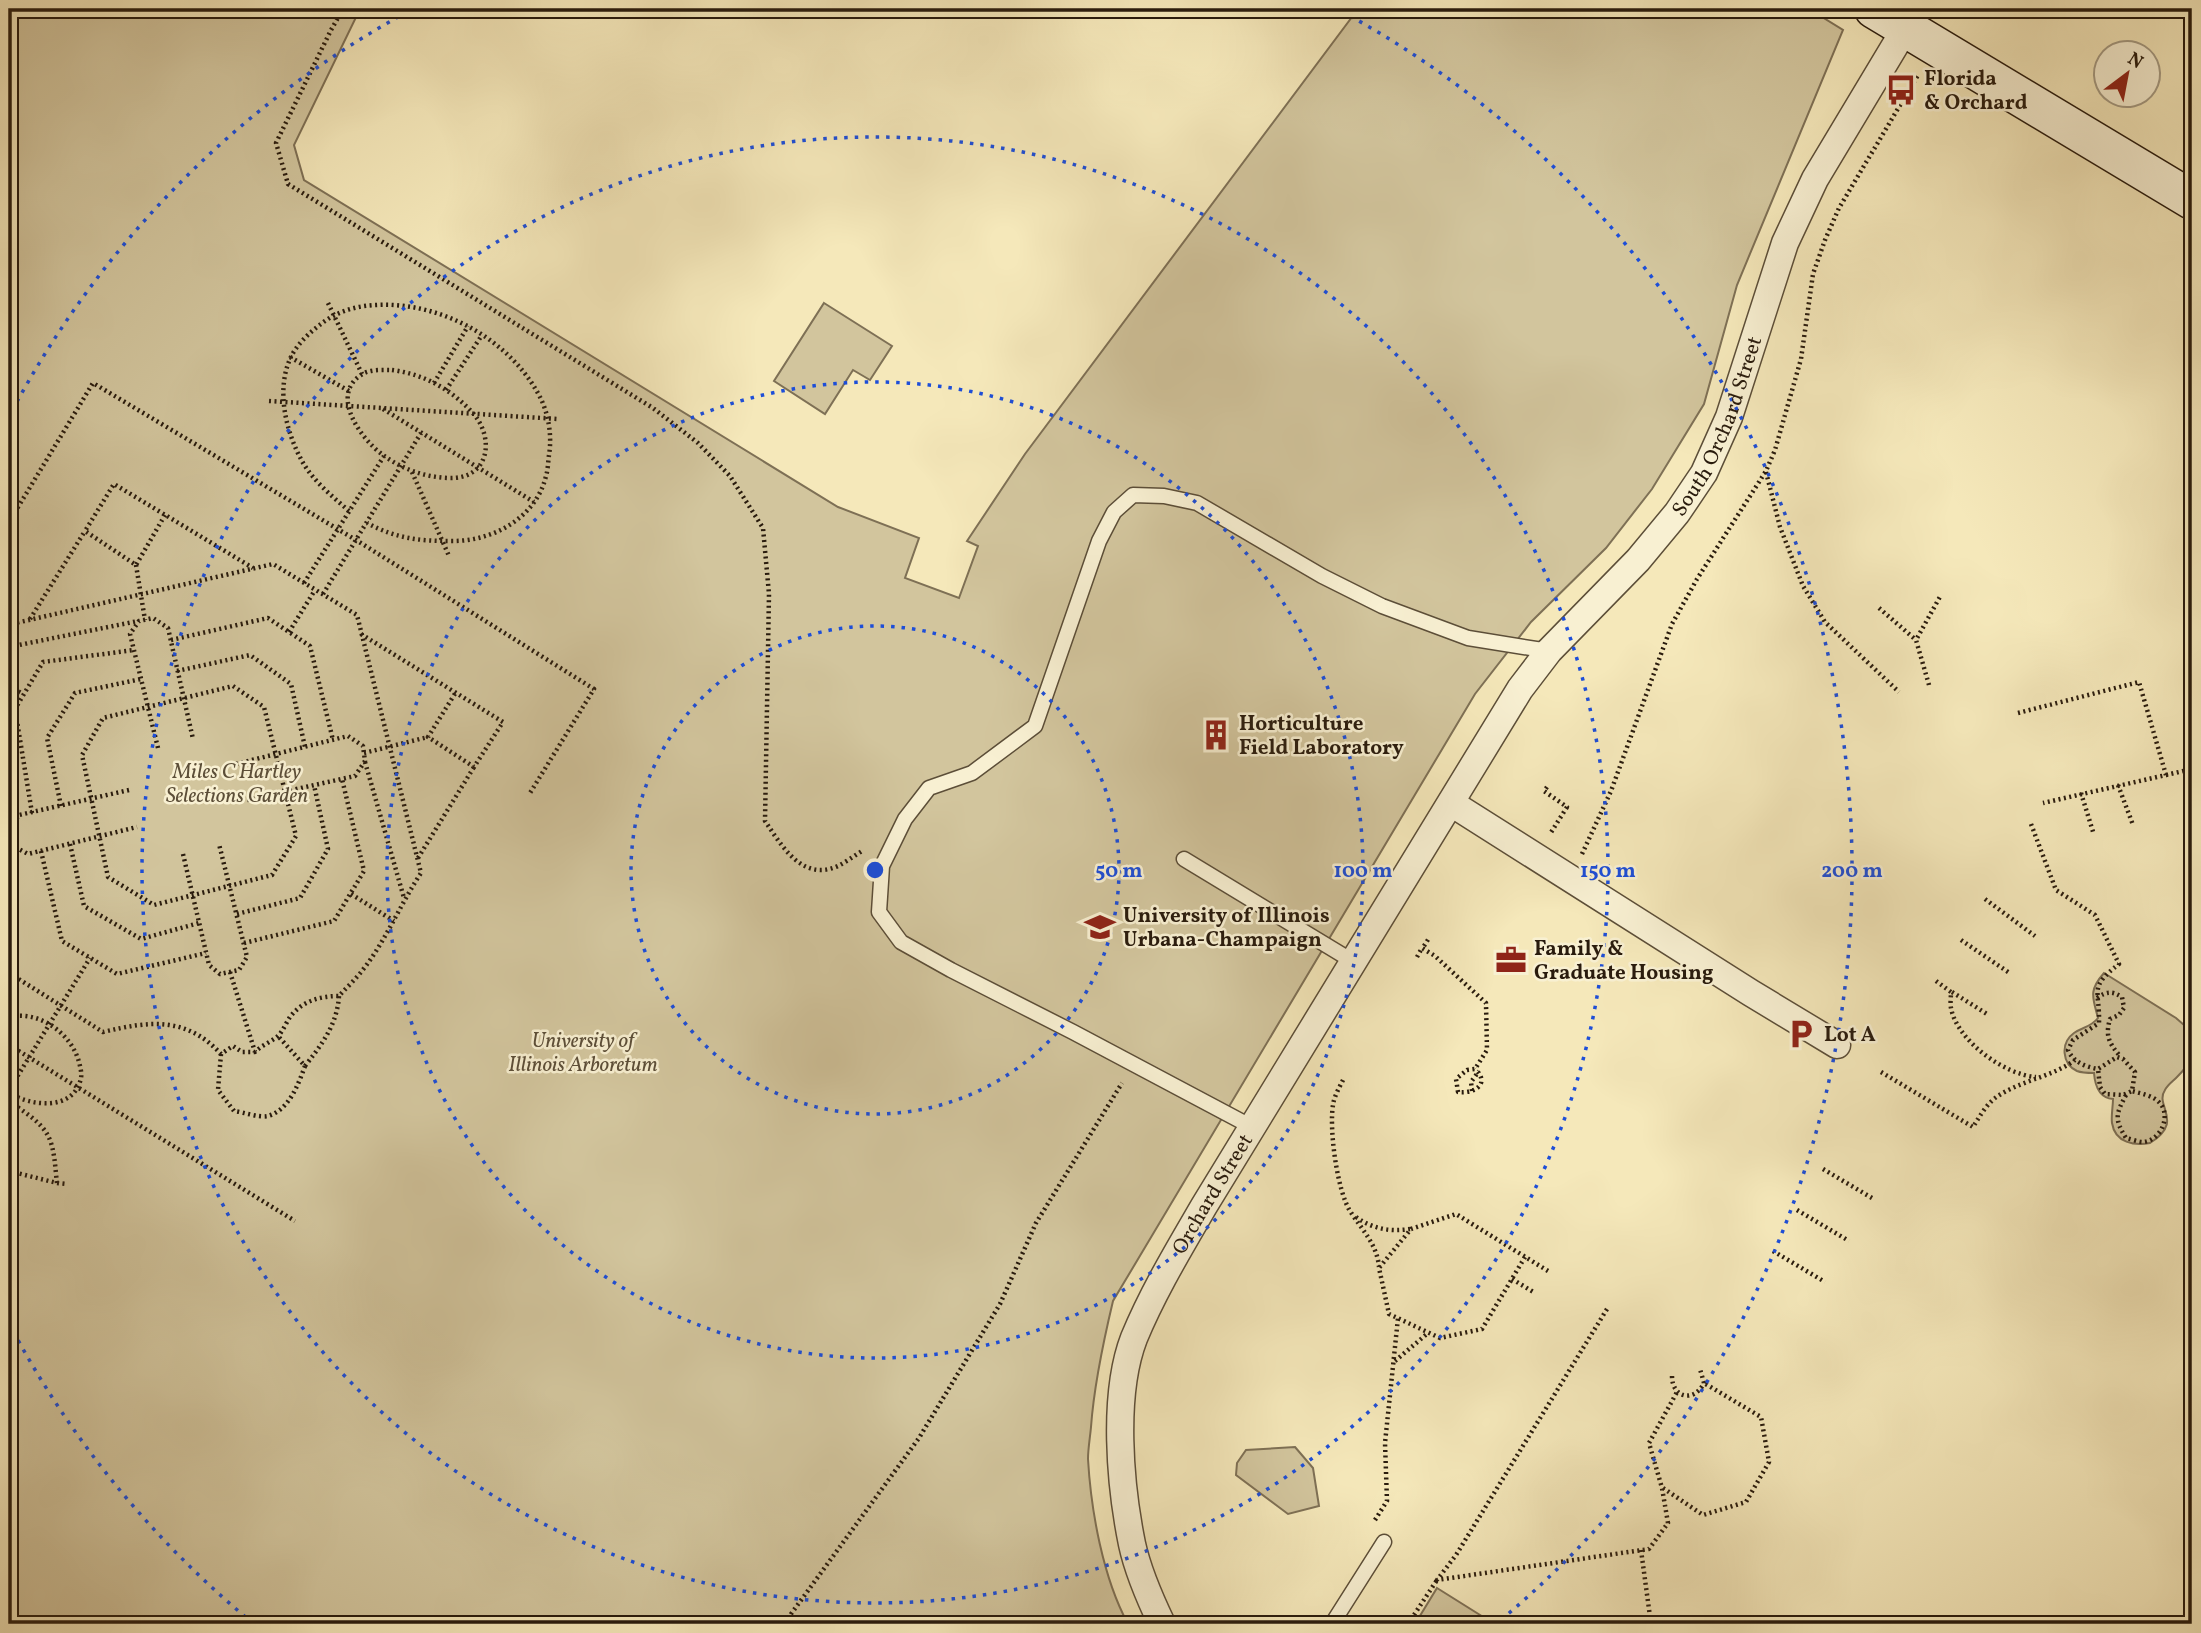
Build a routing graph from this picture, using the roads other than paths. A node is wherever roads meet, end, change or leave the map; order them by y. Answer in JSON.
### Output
{"nodes":[{"id":1,"x":1899,"y":15,"type":"edge"},
{"id":2,"x":2192,"y":200,"type":"edge"},
{"id":3,"x":1549,"y":651,"type":"junction"},
{"id":4,"x":1451,"y":803,"type":"junction"},
{"id":5,"x":1184,"y":859,"type":"dead end"},
{"id":6,"x":1354,"y":961,"type":"junction"},
{"id":7,"x":1837,"y":1045,"type":"dead end"},
{"id":8,"x":1252,"y":1127,"type":"junction"},
{"id":9,"x":1384,"y":1542,"type":"road end"},
{"id":10,"x":1162,"y":1624,"type":"edge"},
{"id":11,"x":1332,"y":1624,"type":"edge"}],
"edges":[{"from":1,"to":2,"type":"main road"},
{"from":1,"to":3,"type":"street","name":"South Orchard Street"},
{"from":3,"to":4,"type":"street","name":"South Orchard Street"},
{"from":3,"to":8,"type":"lane"},
{"from":4,"to":6,"type":"street","name":"Orchard Street"},
{"from":4,"to":7,"type":"street"},
{"from":5,"to":6,"type":"lane"},
{"from":6,"to":8,"type":"street","name":"Orchard Street"},
{"from":8,"to":10,"type":"street","name":"Orchard Street"},
{"from":9,"to":11,"type":"lane"}]}
